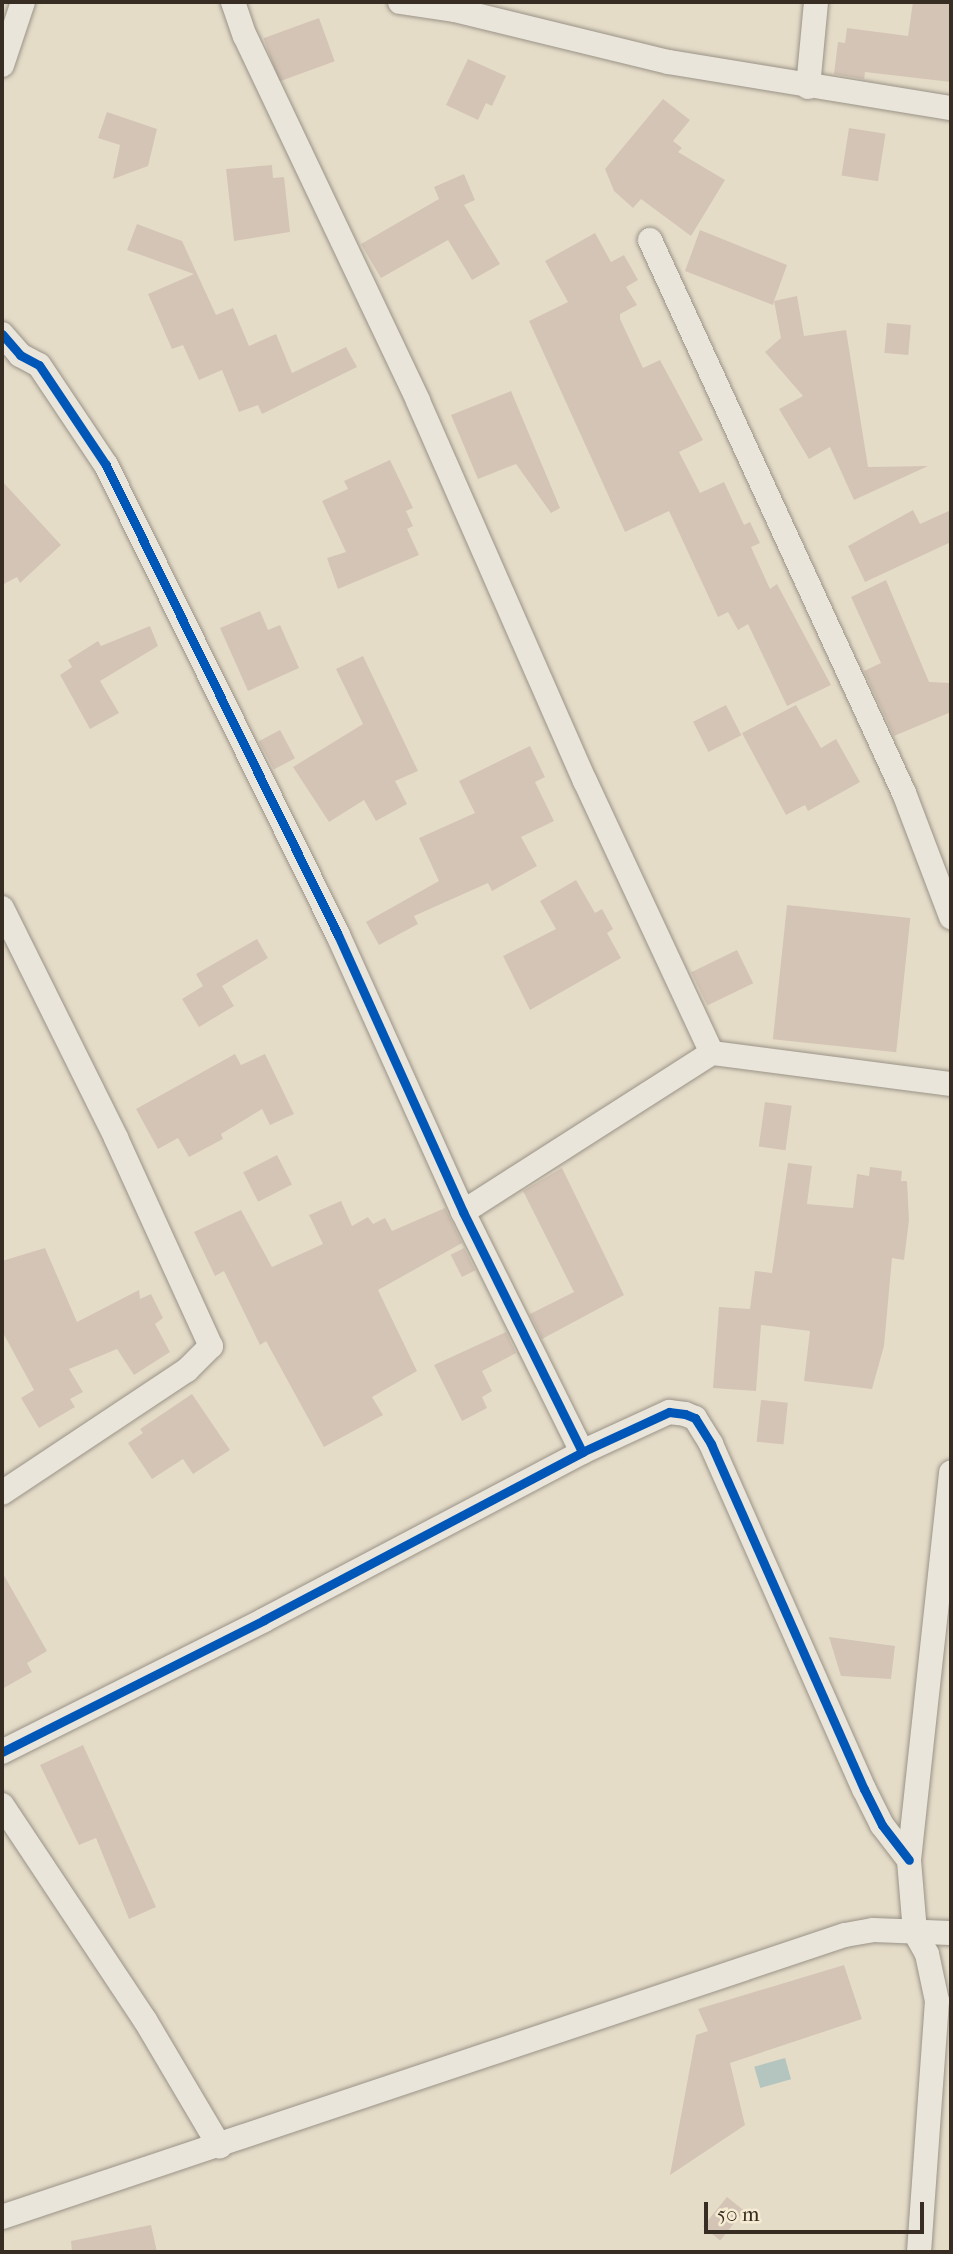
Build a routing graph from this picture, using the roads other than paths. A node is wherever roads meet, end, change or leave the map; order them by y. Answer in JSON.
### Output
{"nodes":[{"id":1,"x":23,"y":2,"type":"edge"},
{"id":2,"x":233,"y":2,"type":"edge"},
{"id":3,"x":400,"y":2,"type":"edge"},
{"id":4,"x":816,"y":2,"type":"edge"},
{"id":5,"x":2,"y":65,"type":"edge"},
{"id":6,"x":808,"y":87,"type":"junction"},
{"id":7,"x":951,"y":108,"type":"edge"},
{"id":8,"x":650,"y":240,"type":"dead end"},
{"id":9,"x":2,"y":334,"type":"edge"},
{"id":10,"x":2,"y":908,"type":"edge"},
{"id":11,"x":951,"y":917,"type":"edge"},
{"id":12,"x":712,"y":1053,"type":"junction"},
{"id":13,"x":951,"y":1084,"type":"edge"},
{"id":14,"x":463,"y":1212,"type":"junction"},
{"id":15,"x":582,"y":1452,"type":"junction"},
{"id":16,"x":951,"y":1472,"type":"edge"},
{"id":17,"x":2,"y":1493,"type":"edge"},
{"id":18,"x":950,"y":1500,"type":"edge"},
{"id":19,"x":2,"y":1752,"type":"edge"},
{"id":20,"x":2,"y":1804,"type":"edge"},
{"id":21,"x":909,"y":1860,"type":"junction"},
{"id":22,"x":915,"y":1932,"type":"junction"},
{"id":23,"x":951,"y":1933,"type":"edge"},
{"id":24,"x":220,"y":2147,"type":"junction"},
{"id":25,"x":2,"y":2217,"type":"edge"},
{"id":26,"x":919,"y":2252,"type":"edge"}],
"edges":[{"from":1,"to":5,"type":"street"},
{"from":2,"to":12,"type":"street"},
{"from":3,"to":6,"type":"street"},
{"from":4,"to":6,"type":"street"},
{"from":6,"to":7,"type":"street"},
{"from":8,"to":11,"type":"street"},
{"from":9,"to":14,"type":"street"},
{"from":10,"to":17,"type":"street"},
{"from":12,"to":13,"type":"street"},
{"from":12,"to":14,"type":"street"},
{"from":14,"to":15,"type":"street"},
{"from":15,"to":19,"type":"street"},
{"from":15,"to":21,"type":"street"},
{"from":16,"to":18,"type":"street"},
{"from":18,"to":21,"type":"street"},
{"from":20,"to":24,"type":"street"},
{"from":21,"to":22,"type":"street"},
{"from":22,"to":23,"type":"street"},
{"from":22,"to":24,"type":"street"},
{"from":22,"to":26,"type":"street"},
{"from":24,"to":25,"type":"street"}]}
